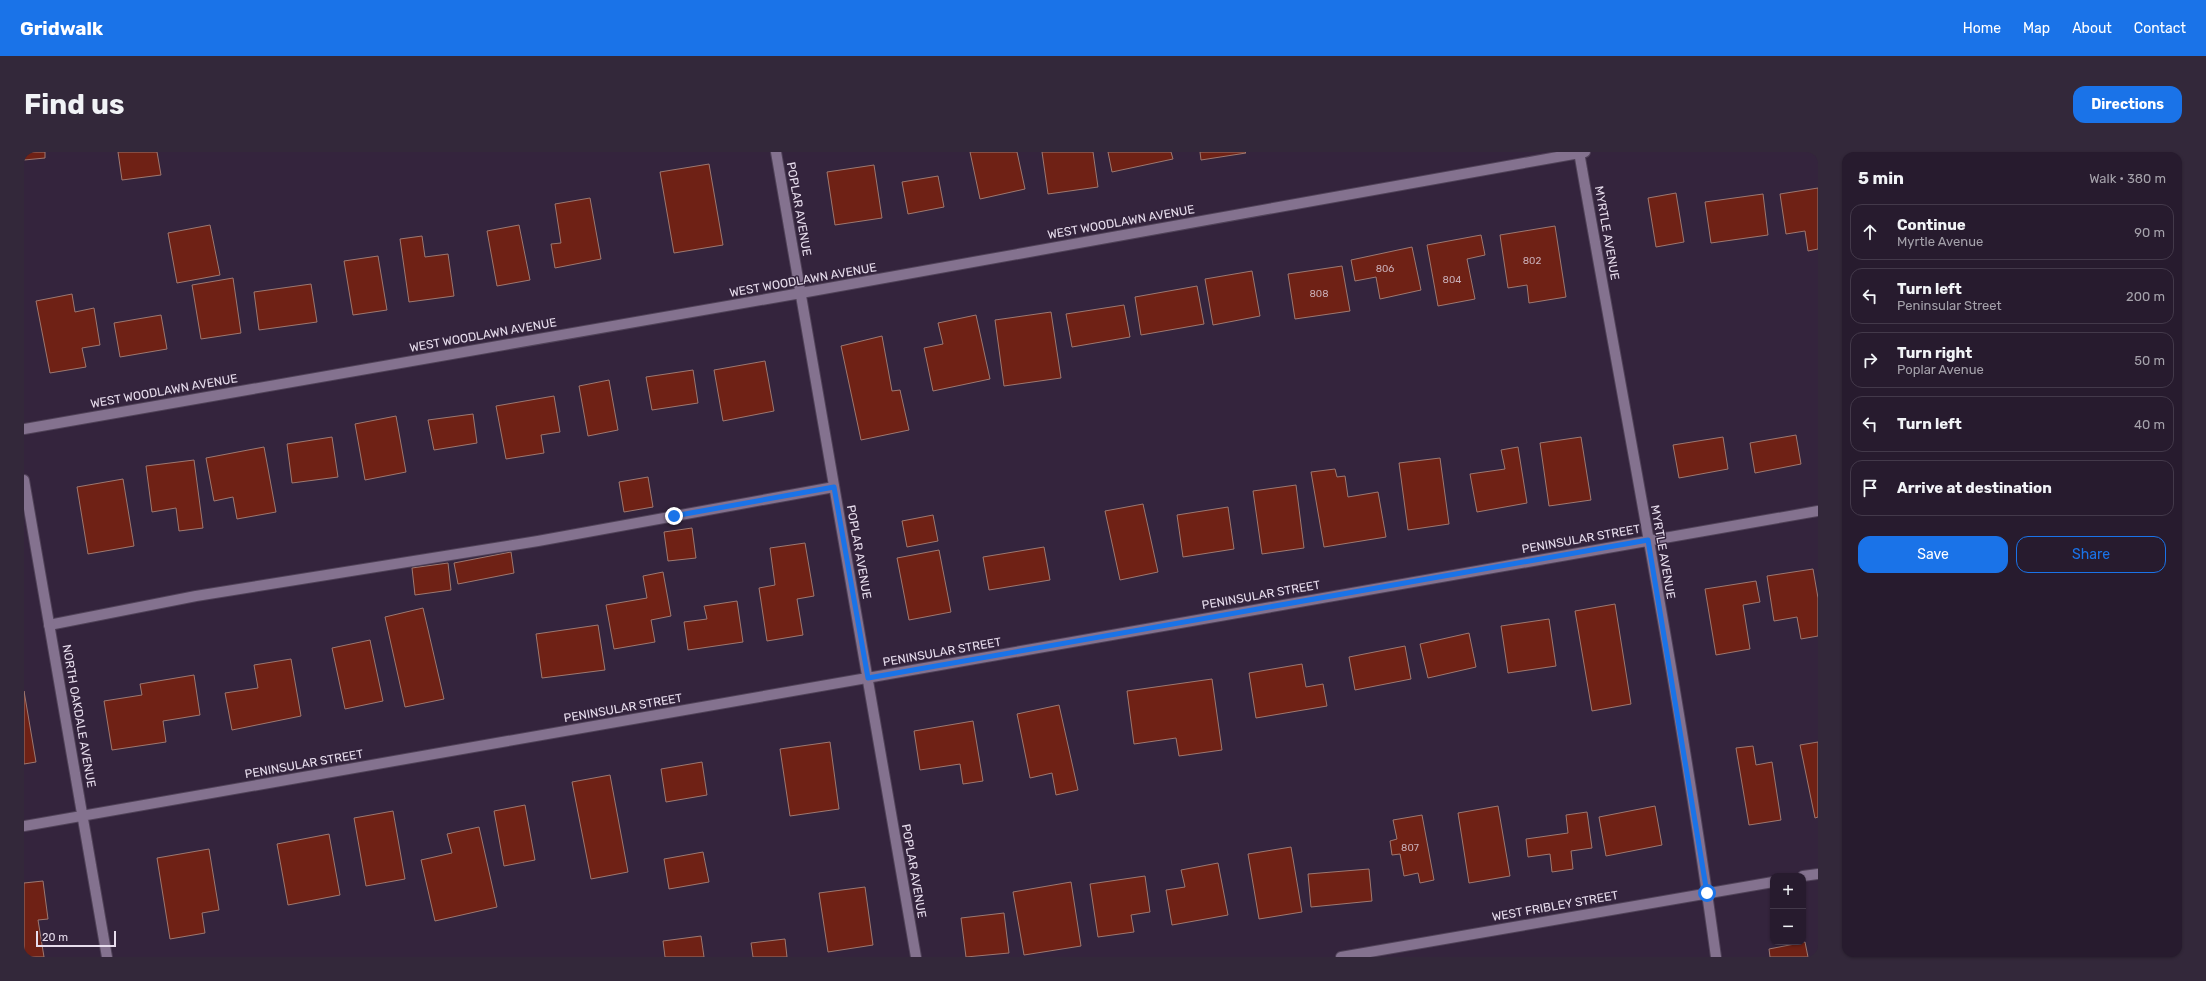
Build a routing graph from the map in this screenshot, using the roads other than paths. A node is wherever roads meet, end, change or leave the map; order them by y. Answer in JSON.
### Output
{"nodes":[{"id":1,"x":776,"y":152,"type":"edge"},
{"id":2,"x":1581,"y":152,"type":"edge"},
{"id":3,"x":800,"y":293,"type":"junction"},
{"id":4,"x":24,"y":428,"type":"edge"},
{"id":5,"x":24,"y":480,"type":"edge"},
{"id":6,"x":834,"y":487,"type":"junction"},
{"id":7,"x":1818,"y":512,"type":"edge"},
{"id":8,"x":1648,"y":540,"type":"junction"},
{"id":9,"x":50,"y":624,"type":"junction"},
{"id":10,"x":868,"y":678,"type":"junction"},
{"id":11,"x":83,"y":816,"type":"junction"},
{"id":12,"x":24,"y":826,"type":"edge"},
{"id":13,"x":1818,"y":874,"type":"edge"},
{"id":14,"x":1806,"y":876,"type":"edge"},
{"id":15,"x":1770,"y":882,"type":"edge"},
{"id":16,"x":1707,"y":893,"type":"junction"},
{"id":17,"x":107,"y":957,"type":"edge"},
{"id":18,"x":916,"y":957,"type":"edge"},
{"id":19,"x":1341,"y":957,"type":"edge"},
{"id":20,"x":1716,"y":957,"type":"edge"}],
"edges":[{"from":1,"to":3,"type":"street","name":"POPLAR AVENUE"},
{"from":2,"to":3,"type":"street","name":"WEST WOODLAWN AVENUE"},
{"from":2,"to":8,"type":"street","name":"MYRTLE AVENUE"},
{"from":3,"to":4,"type":"street","name":"WEST WOODLAWN AVENUE"},
{"from":3,"to":6,"type":"street","name":"POPLAR AVENUE"},
{"from":5,"to":9,"type":"street","name":"NORTH OAKDALE AVENUE"},
{"from":6,"to":9,"type":"street"},
{"from":6,"to":10,"type":"street","name":"POPLAR AVENUE"},
{"from":7,"to":8,"type":"street","name":"PENINSULAR STREET"},
{"from":8,"to":10,"type":"street","name":"PENINSULAR STREET"},
{"from":8,"to":16,"type":"street","name":"MYRTLE AVENUE"},
{"from":9,"to":11,"type":"street","name":"NORTH OAKDALE AVENUE"},
{"from":10,"to":11,"type":"street","name":"PENINSULAR STREET"},
{"from":10,"to":18,"type":"street","name":"POPLAR AVENUE"},
{"from":11,"to":12,"type":"street","name":"PENINSULAR STREET"},
{"from":11,"to":17,"type":"street","name":"NORTH OAKDALE AVENUE"},
{"from":13,"to":14,"type":"street"},
{"from":15,"to":16,"type":"street","name":"WEST FRIBLEY STREET"},
{"from":16,"to":19,"type":"street","name":"WEST FRIBLEY STREET"},
{"from":16,"to":20,"type":"street","name":"MYRTLE AVENUE"}]}
